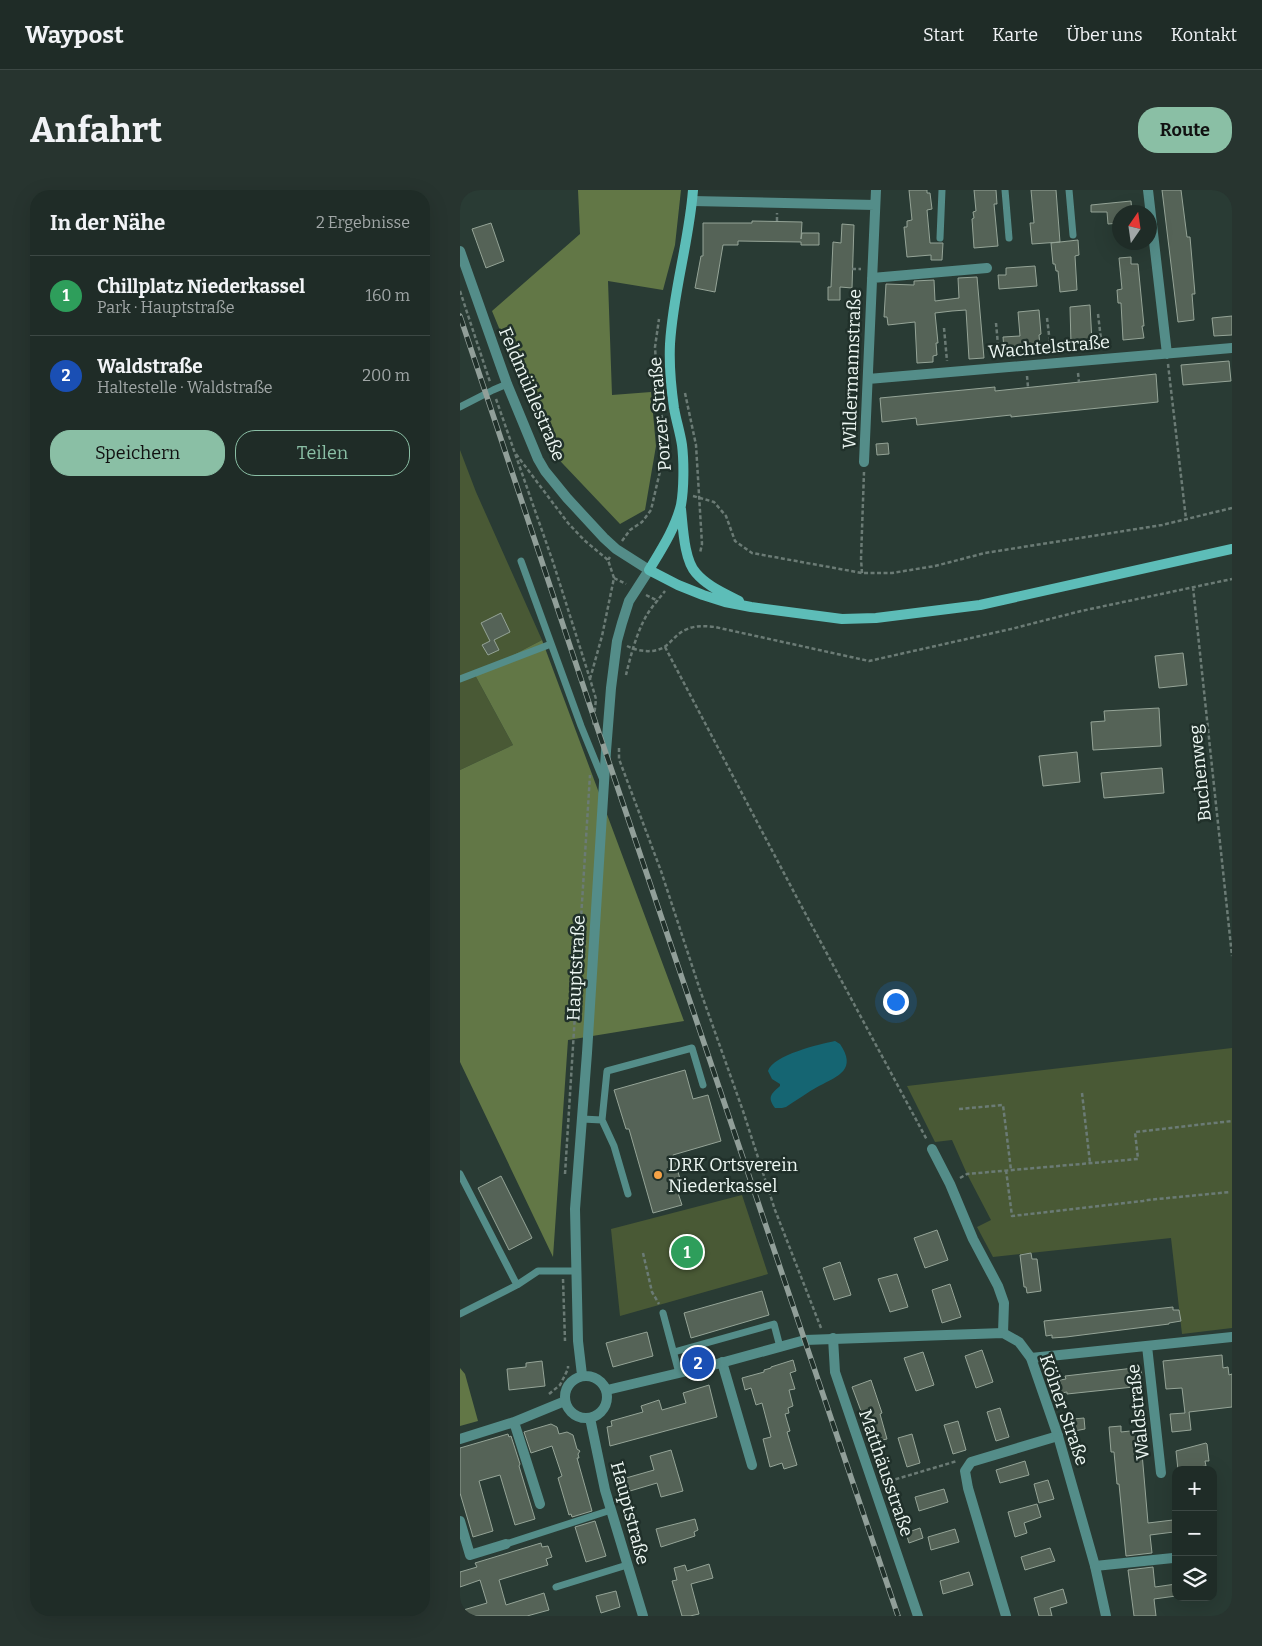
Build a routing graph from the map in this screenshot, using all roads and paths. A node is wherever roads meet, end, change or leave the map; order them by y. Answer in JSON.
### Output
{"nodes":[{"id":1,"x":876,"y":190,"type":"edge"},
{"id":2,"x":942,"y":190,"type":"edge"},
{"id":3,"x":1005,"y":190,"type":"edge"},
{"id":4,"x":1069,"y":190,"type":"edge"},
{"id":5,"x":1148,"y":190,"type":"edge"},
{"id":6,"x":693,"y":195,"type":"edge"},
{"id":7,"x":875,"y":205,"type":"junction"},
{"id":8,"x":1072,"y":235,"type":"dead end"},
{"id":9,"x":940,"y":238,"type":"dead end"},
{"id":10,"x":1009,"y":238,"type":"dead end"},
{"id":11,"x":460,"y":251,"type":"edge"},
{"id":12,"x":986,"y":268,"type":"dead end"},
{"id":13,"x":872,"y":278,"type":"junction"},
{"id":14,"x":460,"y":291,"type":"edge"},
{"id":15,"x":661,"y":311,"type":"dead end"},
{"id":16,"x":1098,"y":314,"type":"dead end"},
{"id":17,"x":1047,"y":318,"type":"dead end"},
{"id":18,"x":996,"y":323,"type":"dead end"},
{"id":19,"x":944,"y":328,"type":"dead end"},
{"id":20,"x":1232,"y":348,"type":"edge"},
{"id":21,"x":1167,"y":354,"type":"junction"},
{"id":22,"x":1103,"y":359,"type":"junction"},
{"id":23,"x":1052,"y":363,"type":"junction"},
{"id":24,"x":1000,"y":368,"type":"junction"},
{"id":25,"x":948,"y":372,"type":"junction"},
{"id":26,"x":868,"y":379,"type":"junction"},
{"id":27,"x":507,"y":384,"type":"junction"},
{"id":28,"x":493,"y":390,"type":"junction"},
{"id":29,"x":685,"y":391,"type":"dead end"},
{"id":30,"x":460,"y":406,"type":"edge"},
{"id":31,"x":514,"y":452,"type":"junction"},
{"id":32,"x":864,"y":462,"type":"joint"},
{"id":33,"x":682,"y":494,"type":"junction"},
{"id":34,"x":700,"y":497,"type":"junction"},
{"id":35,"x":680,"y":506,"type":"junction"},
{"id":36,"x":1232,"y":508,"type":"edge"},
{"id":37,"x":1186,"y":519,"type":"junction"},
{"id":38,"x":616,"y":549,"type":"junction"},
{"id":39,"x":1232,"y":549,"type":"edge"},
{"id":40,"x":608,"y":560,"type":"junction"},
{"id":41,"x":690,"y":560,"type":"junction"},
{"id":42,"x":521,"y":561,"type":"dead end"},
{"id":43,"x":649,"y":570,"type":"junction"},
{"id":44,"x":862,"y":573,"type":"junction"},
{"id":45,"x":1232,"y":579,"type":"edge"},
{"id":46,"x":672,"y":582,"type":"junction"},
{"id":47,"x":1193,"y":587,"type":"junction"},
{"id":48,"x":751,"y":607,"type":"junction"},
{"id":49,"x":602,"y":636,"type":"junction"},
{"id":50,"x":617,"y":641,"type":"junction"},
{"id":51,"x":551,"y":644,"type":"junction"},
{"id":52,"x":665,"y":647,"type":"junction"},
{"id":53,"x":632,"y":649,"type":"junction"},
{"id":54,"x":460,"y":679,"type":"edge"},
{"id":55,"x":590,"y":679,"type":"junction"},
{"id":56,"x":624,"y":680,"type":"dead end"},
{"id":57,"x":619,"y":742,"type":"dead end"},
{"id":58,"x":591,"y":752,"type":"junction"},
{"id":59,"x":604,"y":781,"type":"junction"},
{"id":60,"x":1232,"y":956,"type":"edge"},
{"id":61,"x":703,"y":1085,"type":"dead end"},
{"id":62,"x":1082,"y":1093,"type":"dead end"},
{"id":63,"x":959,"y":1109,"type":"dead end"},
{"id":64,"x":582,"y":1119,"type":"junction"},
{"id":65,"x":602,"y":1120,"type":"junction"},
{"id":66,"x":1232,"y":1121,"type":"edge"},
{"id":67,"x":932,"y":1148,"type":"joint"},
{"id":68,"x":1090,"y":1163,"type":"junction"},
{"id":69,"x":1006,"y":1170,"type":"junction"},
{"id":70,"x":1011,"y":1170,"type":"junction"},
{"id":71,"x":460,"y":1174,"type":"edge"},
{"id":72,"x":564,"y":1176,"type":"dead end"},
{"id":73,"x":950,"y":1184,"type":"junction"},
{"id":74,"x":1230,"y":1192,"type":"dead end"},
{"id":75,"x":628,"y":1194,"type":"dead end"},
{"id":76,"x":643,"y":1253,"type":"dead end"},
{"id":77,"x":576,"y":1271,"type":"junction"},
{"id":78,"x":563,"y":1272,"type":"junction"},
{"id":79,"x":517,"y":1285,"type":"junction"},
{"id":80,"x":663,"y":1313,"type":"joint"},
{"id":81,"x":460,"y":1314,"type":"edge"},
{"id":82,"x":1003,"y":1333,"type":"junction"},
{"id":83,"x":1232,"y":1337,"type":"edge"},
{"id":84,"x":829,"y":1338,"type":"junction"},
{"id":85,"x":1147,"y":1346,"type":"junction"},
{"id":86,"x":780,"y":1347,"type":"junction"},
{"id":87,"x":566,"y":1349,"type":"dead end"},
{"id":88,"x":674,"y":1352,"type":"junction"},
{"id":89,"x":1031,"y":1358,"type":"junction"},
{"id":90,"x":722,"y":1362,"type":"junction"},
{"id":91,"x":568,"y":1363,"type":"dead end"},
{"id":92,"x":679,"y":1373,"type":"junction"},
{"id":93,"x":582,"y":1375,"type":"junction"},
{"id":94,"x":607,"y":1390,"type":"junction"},
{"id":95,"x":545,"y":1397,"type":"dead end"},
{"id":96,"x":565,"y":1401,"type":"junction"},
{"id":97,"x":590,"y":1418,"type":"junction"},
{"id":98,"x":514,"y":1422,"type":"junction"},
{"id":99,"x":1058,"y":1436,"type":"junction"},
{"id":100,"x":460,"y":1439,"type":"edge"},
{"id":101,"x":971,"y":1462,"type":"junction"},
{"id":102,"x":752,"y":1465,"type":"dead end"},
{"id":103,"x":1161,"y":1473,"type":"dead end"},
{"id":104,"x":873,"y":1486,"type":"junction"},
{"id":105,"x":540,"y":1504,"type":"dead end"},
{"id":106,"x":611,"y":1510,"type":"junction"},
{"id":107,"x":460,"y":1521,"type":"edge"},
{"id":108,"x":506,"y":1544,"type":"joint"},
{"id":109,"x":1172,"y":1558,"type":"edge"},
{"id":110,"x":628,"y":1565,"type":"junction"},
{"id":111,"x":1095,"y":1566,"type":"junction"},
{"id":112,"x":556,"y":1587,"type":"dead end"},
{"id":113,"x":643,"y":1616,"type":"edge"},
{"id":114,"x":918,"y":1616,"type":"edge"},
{"id":115,"x":1006,"y":1616,"type":"edge"},
{"id":116,"x":1106,"y":1616,"type":"edge"}],
"edges":[{"from":1,"to":7,"type":"street","name":"Wildermannstraße"},
{"from":2,"to":9,"type":"lane"},
{"from":3,"to":10,"type":"lane"},
{"from":4,"to":8,"type":"lane"},
{"from":5,"to":21,"type":"street"},
{"from":6,"to":7,"type":"street"},
{"from":6,"to":33,"type":"main road","name":"Porzer Straße"},
{"from":7,"to":13,"type":"street","name":"Wildermannstraße"},
{"from":11,"to":27,"type":"street","name":"Feldmühlestraße"},
{"from":12,"to":13,"type":"street","name":"Wildermannstraße"},
{"from":13,"to":26,"type":"street","name":"Wildermannstraße"},
{"from":14,"to":28,"type":"path"},
{"from":15,"to":38,"type":"path"},
{"from":16,"to":22,"type":"path"},
{"from":17,"to":23,"type":"path"},
{"from":18,"to":24,"type":"path"},
{"from":19,"to":25,"type":"path"},
{"from":20,"to":21,"type":"street","name":"Wachtelstraße"},
{"from":21,"to":22,"type":"street","name":"Wachtelstraße"},
{"from":21,"to":37,"type":"path"},
{"from":22,"to":23,"type":"street","name":"Wachtelstraße"},
{"from":23,"to":24,"type":"street","name":"Wachtelstraße"},
{"from":24,"to":25,"type":"street","name":"Wachtelstraße"},
{"from":25,"to":26,"type":"street","name":"Wachtelstraße"},
{"from":26,"to":32,"type":"street","name":"Wildermannstraße"},
{"from":27,"to":28,"type":"lane"},
{"from":27,"to":38,"type":"street","name":"Feldmühlestraße"},
{"from":28,"to":30,"type":"lane"},
{"from":28,"to":31,"type":"path"},
{"from":29,"to":34,"type":"path"},
{"from":31,"to":40,"type":"path"},
{"from":31,"to":55,"type":"path"},
{"from":32,"to":44,"type":"path"},
{"from":33,"to":34,"type":"path"},
{"from":33,"to":35,"type":"main road","name":"Porzer Straße"},
{"from":34,"to":41,"type":"path"},
{"from":34,"to":44,"type":"path"},
{"from":35,"to":41,"type":"main road"},
{"from":35,"to":43,"type":"main road","name":"Porzer Straße"},
{"from":36,"to":37,"type":"path"},
{"from":37,"to":44,"type":"path"},
{"from":38,"to":40,"type":"path"},
{"from":38,"to":43,"type":"street","name":"Feldmühlestraße"},
{"from":39,"to":48,"type":"main road"},
{"from":40,"to":49,"type":"path"},
{"from":41,"to":48,"type":"main road"},
{"from":42,"to":51,"type":"lane"},
{"from":43,"to":46,"type":"main road"},
{"from":43,"to":50,"type":"street","name":"Hauptstraße"},
{"from":45,"to":47,"type":"path"},
{"from":46,"to":48,"type":"main road"},
{"from":46,"to":53,"type":"path"},
{"from":47,"to":52,"type":"path"},
{"from":47,"to":60,"type":"path","name":"Buchenweg"},
{"from":49,"to":50,"type":"path"},
{"from":49,"to":55,"type":"path"},
{"from":50,"to":53,"type":"path"},
{"from":50,"to":59,"type":"street","name":"Hauptstraße"},
{"from":51,"to":54,"type":"lane"},
{"from":51,"to":58,"type":"lane"},
{"from":52,"to":53,"type":"path"},
{"from":52,"to":67,"type":"path"},
{"from":53,"to":56,"type":"path"},
{"from":55,"to":58,"type":"path"},
{"from":57,"to":84,"type":"path"},
{"from":58,"to":59,"type":"lane"},
{"from":58,"to":72,"type":"path"},
{"from":59,"to":64,"type":"street","name":"Hauptstraße"},
{"from":61,"to":65,"type":"lane"},
{"from":62,"to":68,"type":"path"},
{"from":63,"to":70,"type":"path"},
{"from":64,"to":65,"type":"lane"},
{"from":64,"to":77,"type":"street","name":"Hauptstraße"},
{"from":65,"to":75,"type":"lane"},
{"from":66,"to":68,"type":"path"},
{"from":67,"to":73,"type":"street"},
{"from":68,"to":70,"type":"path"},
{"from":69,"to":70,"type":"path"},
{"from":69,"to":73,"type":"path"},
{"from":69,"to":74,"type":"path"},
{"from":71,"to":79,"type":"lane"},
{"from":73,"to":82,"type":"street"},
{"from":76,"to":80,"type":"path"},
{"from":77,"to":78,"type":"lane"},
{"from":77,"to":93,"type":"street","name":"Hauptstraße"},
{"from":78,"to":79,"type":"lane"},
{"from":78,"to":87,"type":"path"},
{"from":79,"to":81,"type":"lane"},
{"from":80,"to":88,"type":"lane"},
{"from":82,"to":84,"type":"street"},
{"from":82,"to":89,"type":"street","name":"Kölner Straße"},
{"from":83,"to":85,"type":"street","name":"Waldstraße"},
{"from":84,"to":86,"type":"street"},
{"from":84,"to":104,"type":"street","name":"Matthäusstraße"},
{"from":85,"to":89,"type":"street","name":"Waldstraße"},
{"from":85,"to":103,"type":"street","name":"Waldstraße"},
{"from":86,"to":88,"type":"lane"},
{"from":86,"to":90,"type":"street"},
{"from":88,"to":92,"type":"lane"},
{"from":89,"to":99,"type":"street","name":"Kölner Straße"},
{"from":90,"to":92,"type":"street"},
{"from":90,"to":102,"type":"street"},
{"from":91,"to":95,"type":"path"},
{"from":92,"to":94,"type":"street"},
{"from":93,"to":94,"type":"street"},
{"from":93,"to":96,"type":"street"},
{"from":94,"to":97,"type":"street"},
{"from":96,"to":97,"type":"street"},
{"from":96,"to":98,"type":"street"},
{"from":97,"to":106,"type":"street","name":"Hauptstraße"},
{"from":98,"to":100,"type":"street"},
{"from":98,"to":105,"type":"street"},
{"from":99,"to":101,"type":"street"},
{"from":99,"to":111,"type":"street","name":"Kölner Straße"},
{"from":101,"to":104,"type":"path"},
{"from":101,"to":115,"type":"street"},
{"from":104,"to":114,"type":"street","name":"Matthäusstraße"},
{"from":106,"to":108,"type":"lane"},
{"from":106,"to":110,"type":"street","name":"Hauptstraße"},
{"from":107,"to":108,"type":"street"},
{"from":109,"to":111,"type":"street"},
{"from":110,"to":112,"type":"lane"},
{"from":110,"to":113,"type":"street","name":"Hauptstraße"},
{"from":111,"to":116,"type":"street","name":"Kölner Straße"}]}
